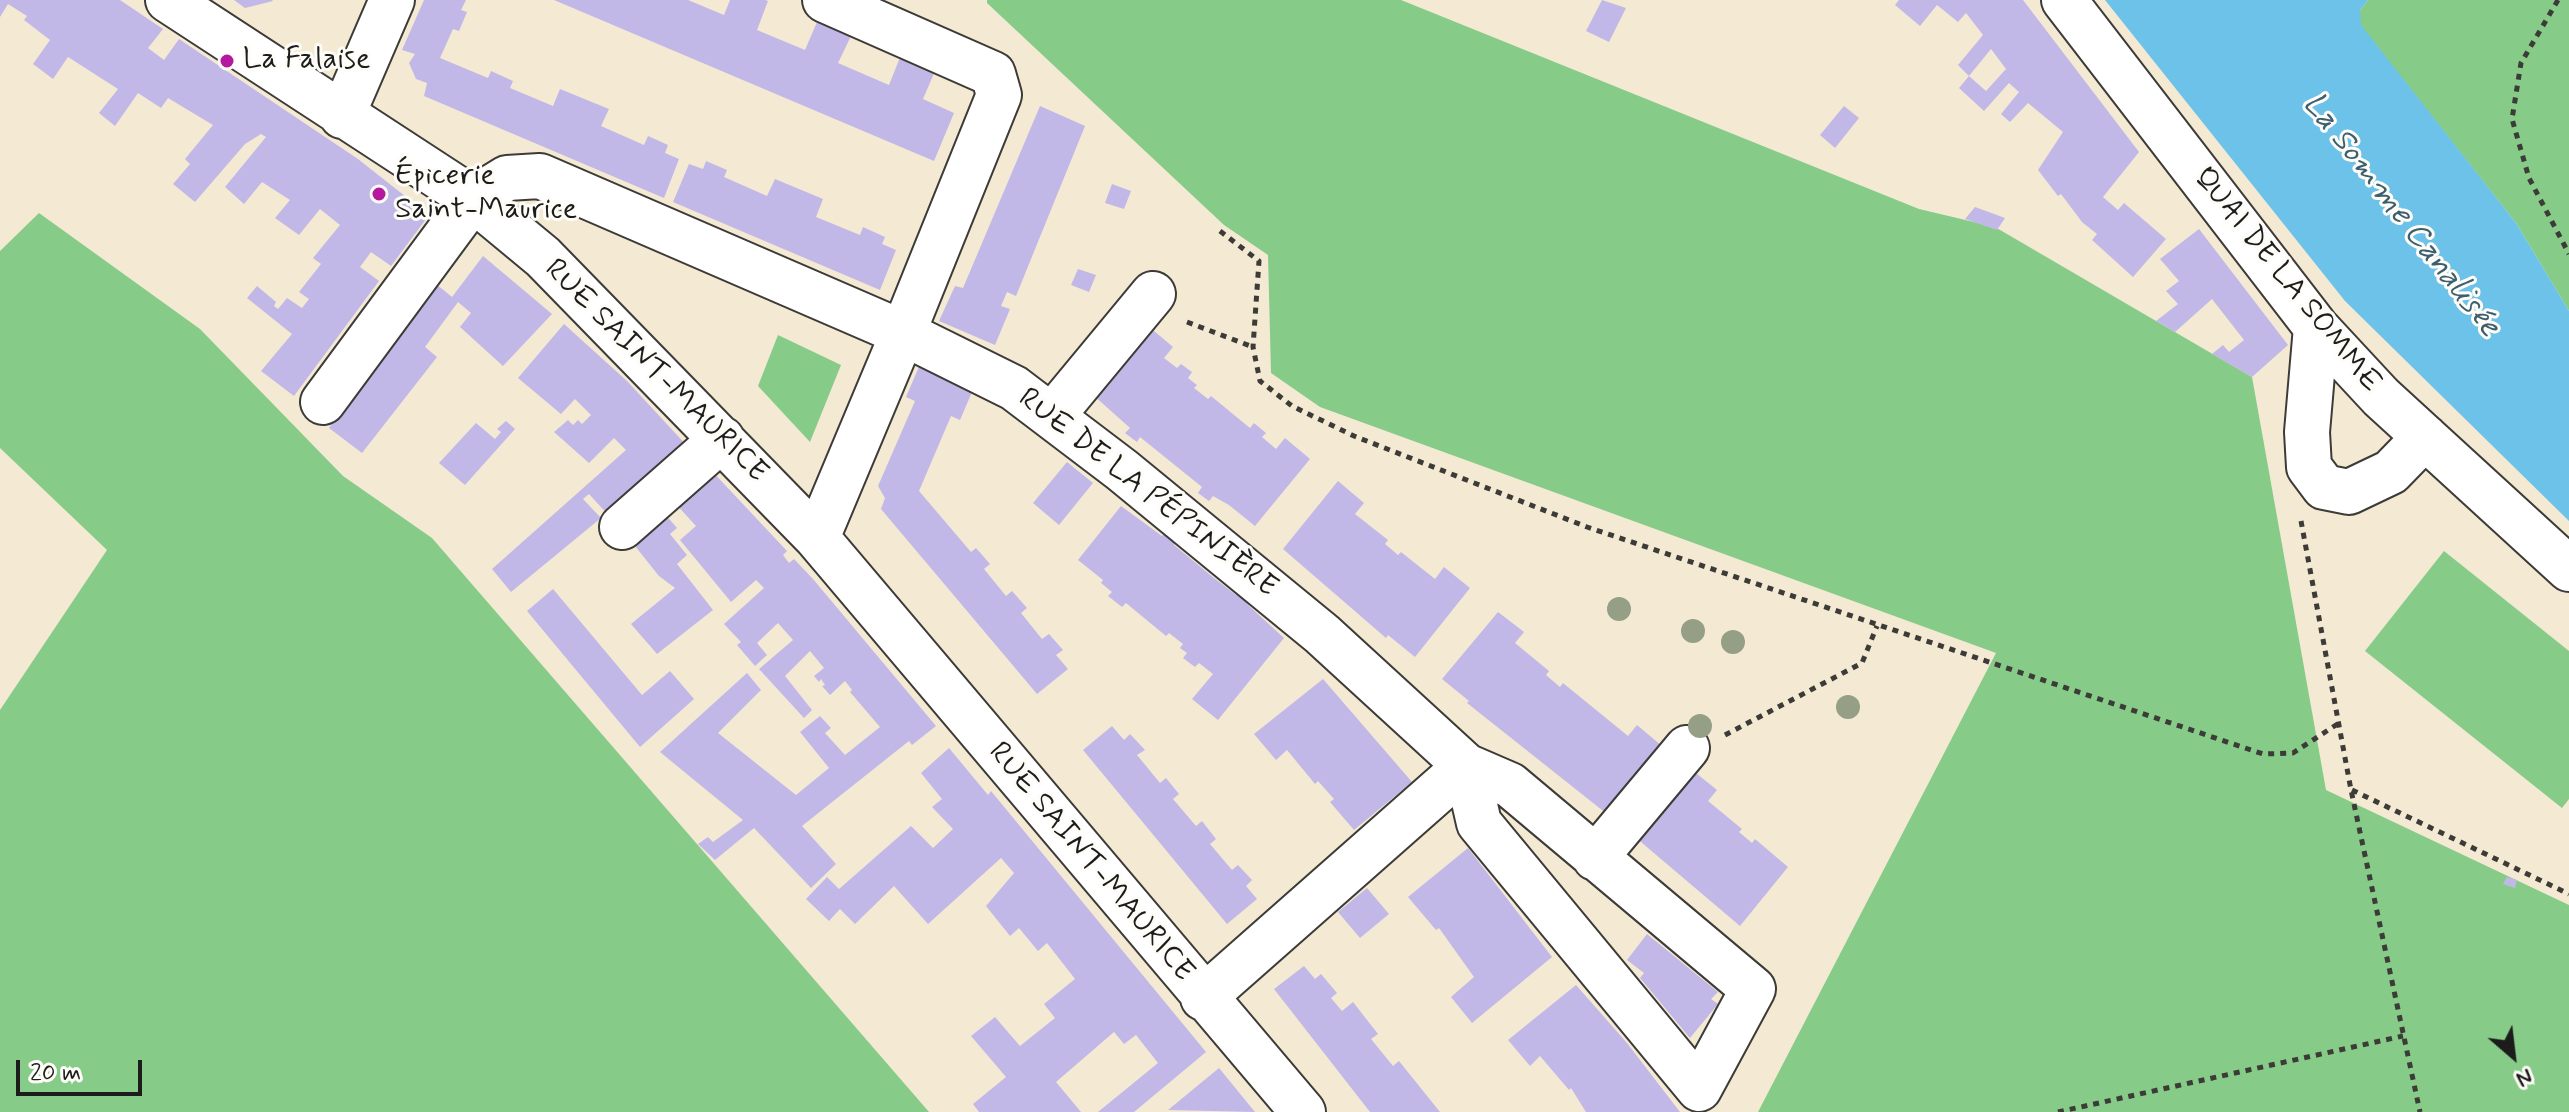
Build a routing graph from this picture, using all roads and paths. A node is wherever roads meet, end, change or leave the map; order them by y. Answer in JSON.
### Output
{"nodes":[{"id":1,"x":168,"y":0,"type":"edge"},
{"id":2,"x":392,"y":0,"type":"edge"},
{"id":3,"x":825,"y":0,"type":"edge"},
{"id":4,"x":2064,"y":0,"type":"edge"},
{"id":5,"x":2558,"y":0,"type":"edge"},
{"id":6,"x":342,"y":116,"type":"junction"},
{"id":7,"x":473,"y":199,"type":"junction"},
{"id":8,"x":1220,"y":231,"type":"dead end"},
{"id":9,"x":2569,"y":254,"type":"edge"},
{"id":10,"x":1153,"y":294,"type":"dead end"},
{"id":11,"x":1197,"y":325,"type":"dead end"},
{"id":12,"x":2316,"y":327,"type":"junction"},
{"id":13,"x":903,"y":333,"type":"junction"},
{"id":14,"x":1253,"y":347,"type":"junction"},
{"id":15,"x":323,"y":402,"type":"dead end"},
{"id":16,"x":1052,"y":416,"type":"junction"},
{"id":17,"x":2425,"y":437,"type":"junction"},
{"id":18,"x":722,"y":439,"type":"junction"},
{"id":19,"x":2324,"y":487,"type":"junction"},
{"id":20,"x":622,"y":527,"type":"dead end"},
{"id":21,"x":817,"y":538,"type":"junction"},
{"id":22,"x":2569,"y":569,"type":"edge"},
{"id":23,"x":1877,"y":626,"type":"junction"},
{"id":24,"x":2339,"y":723,"type":"junction"},
{"id":25,"x":1687,"y":748,"type":"joint"},
{"id":26,"x":1466,"y":766,"type":"junction"},
{"id":27,"x":2351,"y":790,"type":"junction"},
{"id":28,"x":1595,"y":858,"type":"junction"},
{"id":29,"x":2569,"y":894,"type":"edge"},
{"id":30,"x":1203,"y":998,"type":"junction"},
{"id":31,"x":2403,"y":1036,"type":"junction"},
{"id":32,"x":1303,"y":1112,"type":"edge"},
{"id":33,"x":2058,"y":1112,"type":"edge"},
{"id":34,"x":2420,"y":1112,"type":"edge"}],
"edges":[{"from":1,"to":6,"type":"street","name":"RUE SAINT-MAURICE"},
{"from":2,"to":6,"type":"street"},
{"from":3,"to":13,"type":"street"},
{"from":4,"to":12,"type":"street","name":"QUAI DE LA SOMME"},
{"from":5,"to":9,"type":"path"},
{"from":6,"to":7,"type":"street","name":"RUE SAINT-MAURICE"},
{"from":7,"to":13,"type":"street"},
{"from":7,"to":15,"type":"street"},
{"from":7,"to":18,"type":"street","name":"RUE SAINT-MAURICE"},
{"from":8,"to":14,"type":"path"},
{"from":10,"to":16,"type":"street"},
{"from":11,"to":14,"type":"path"},
{"from":12,"to":17,"type":"street","name":"QUAI DE LA SOMME"},
{"from":12,"to":19,"type":"street"},
{"from":13,"to":16,"type":"street","name":"RUE DE LA PÉPINIÈRE"},
{"from":13,"to":21,"type":"street"},
{"from":14,"to":23,"type":"path"},
{"from":16,"to":26,"type":"street","name":"RUE DE LA PÉPINIÈRE"},
{"from":17,"to":19,"type":"street"},
{"from":17,"to":22,"type":"street","name":"QUAI DE LA SOMME"},
{"from":18,"to":20,"type":"street"},
{"from":18,"to":21,"type":"street","name":"RUE SAINT-MAURICE"},
{"from":19,"to":24,"type":"path"},
{"from":21,"to":30,"type":"street","name":"RUE SAINT-MAURICE"},
{"from":23,"to":24,"type":"path"},
{"from":23,"to":25,"type":"path"},
{"from":24,"to":27,"type":"path"},
{"from":25,"to":28,"type":"street"},
{"from":26,"to":28,"type":"street","name":"RUE DE LA PÉPINIÈRE"},
{"from":26,"to":28,"type":"street","name":"RUE DE LA PÉPINIÈRE"},
{"from":26,"to":30,"type":"street"},
{"from":27,"to":29,"type":"path"},
{"from":27,"to":31,"type":"path"},
{"from":30,"to":32,"type":"street","name":"RUE SAINT-MAURICE"},
{"from":31,"to":33,"type":"path"},
{"from":31,"to":34,"type":"path"}]}
